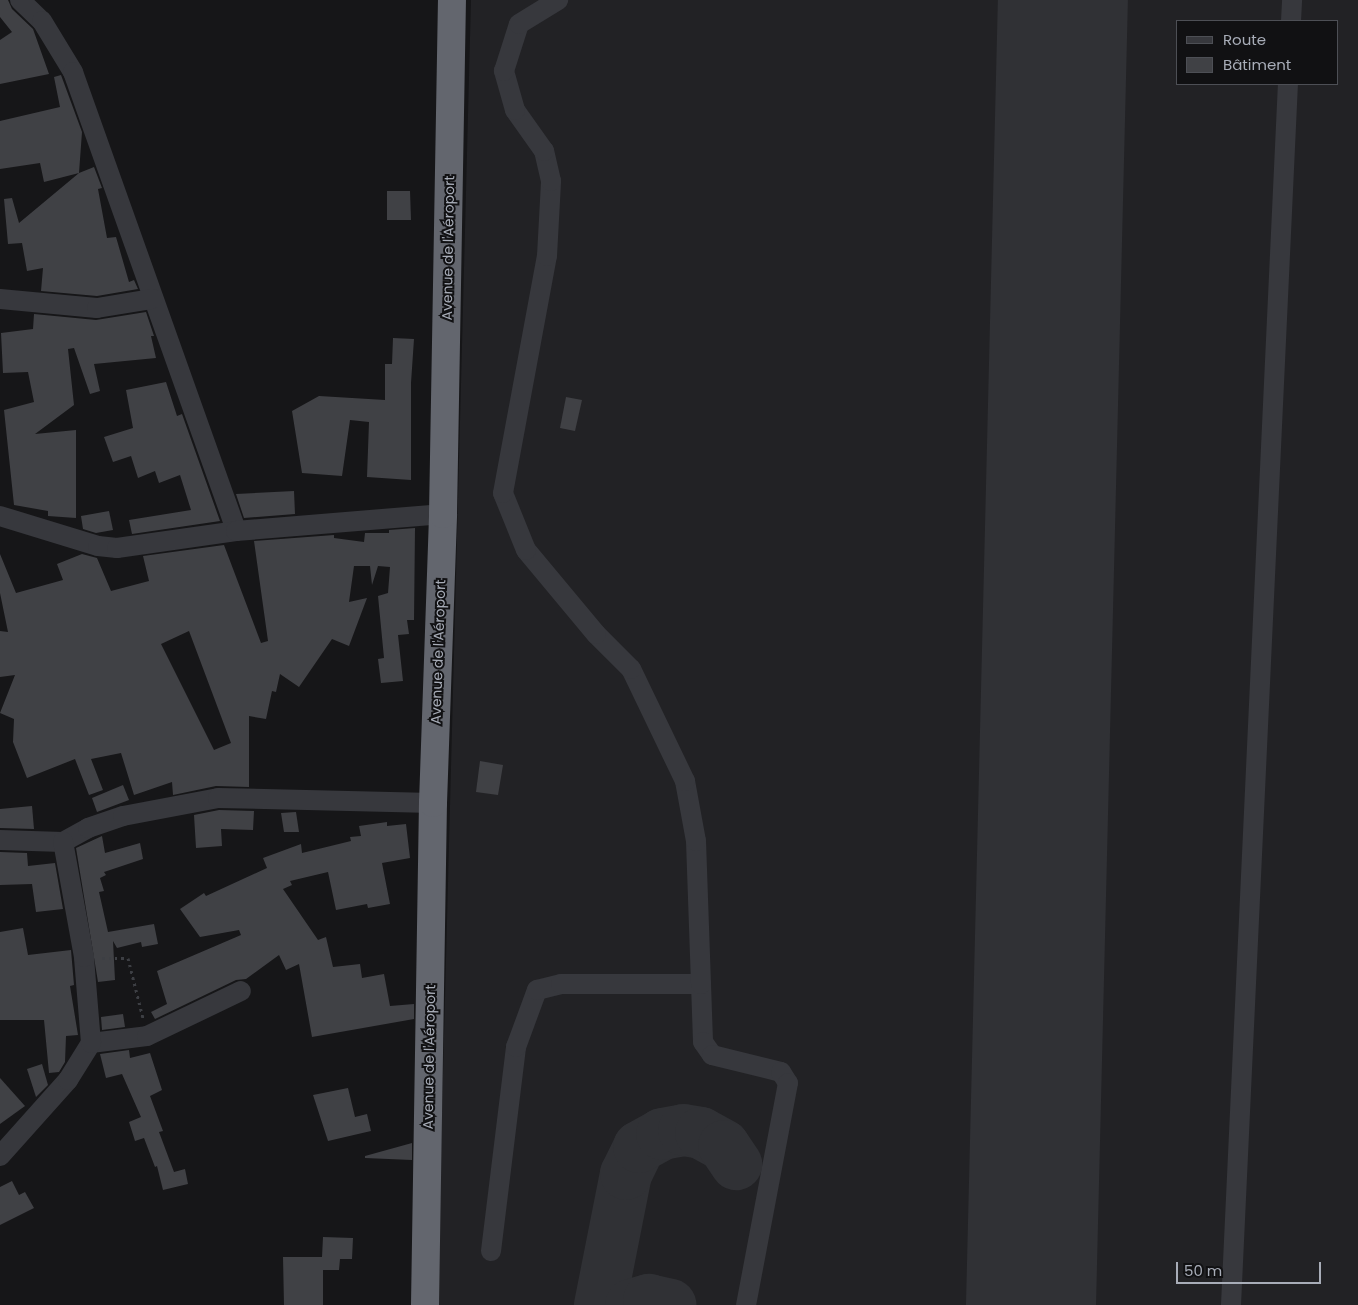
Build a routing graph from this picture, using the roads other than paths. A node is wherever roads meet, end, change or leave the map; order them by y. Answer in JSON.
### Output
{"nodes":[{"id":1,"x":20,"y":0,"type":"edge"},
{"id":2,"x":452,"y":0,"type":"edge"},
{"id":3,"x":558,"y":0,"type":"edge"},
{"id":4,"x":1292,"y":0,"type":"edge"},
{"id":5,"x":1291,"y":20,"type":"edge"},
{"id":6,"x":1288,"y":85,"type":"edge"},
{"id":7,"x":0,"y":299,"type":"edge"},
{"id":8,"x":152,"y":299,"type":"junction"},
{"id":9,"x":443,"y":514,"type":"junction"},
{"id":10,"x":0,"y":516,"type":"edge"},
{"id":11,"x":236,"y":531,"type":"junction"},
{"id":12,"x":433,"y":803,"type":"junction"},
{"id":13,"x":0,"y":840,"type":"edge"},
{"id":14,"x":63,"y":842,"type":"junction"},
{"id":15,"x":701,"y":984,"type":"junction"},
{"id":16,"x":241,"y":991,"type":"dead end"},
{"id":17,"x":90,"y":1043,"type":"junction"},
{"id":18,"x":0,"y":1156,"type":"edge"},
{"id":19,"x":491,"y":1251,"type":"dead end"},
{"id":20,"x":425,"y":1305,"type":"edge"},
{"id":21,"x":746,"y":1305,"type":"edge"},
{"id":22,"x":1231,"y":1305,"type":"edge"}],
"edges":[{"from":1,"to":8,"type":"street"},
{"from":2,"to":9,"type":"highway","name":"Avenue de l'Aéroport"},
{"from":3,"to":15,"type":"street"},
{"from":4,"to":5,"type":"street"},
{"from":6,"to":22,"type":"street"},
{"from":7,"to":8,"type":"street"},
{"from":8,"to":11,"type":"street"},
{"from":9,"to":11,"type":"street"},
{"from":9,"to":12,"type":"highway","name":"Avenue de l'Aéroport"},
{"from":10,"to":11,"type":"street"},
{"from":12,"to":14,"type":"street"},
{"from":12,"to":20,"type":"highway","name":"Avenue de l'Aéroport"},
{"from":13,"to":14,"type":"street"},
{"from":14,"to":17,"type":"street"},
{"from":15,"to":19,"type":"street"},
{"from":15,"to":21,"type":"street"},
{"from":16,"to":17,"type":"street"},
{"from":17,"to":18,"type":"street"}]}
